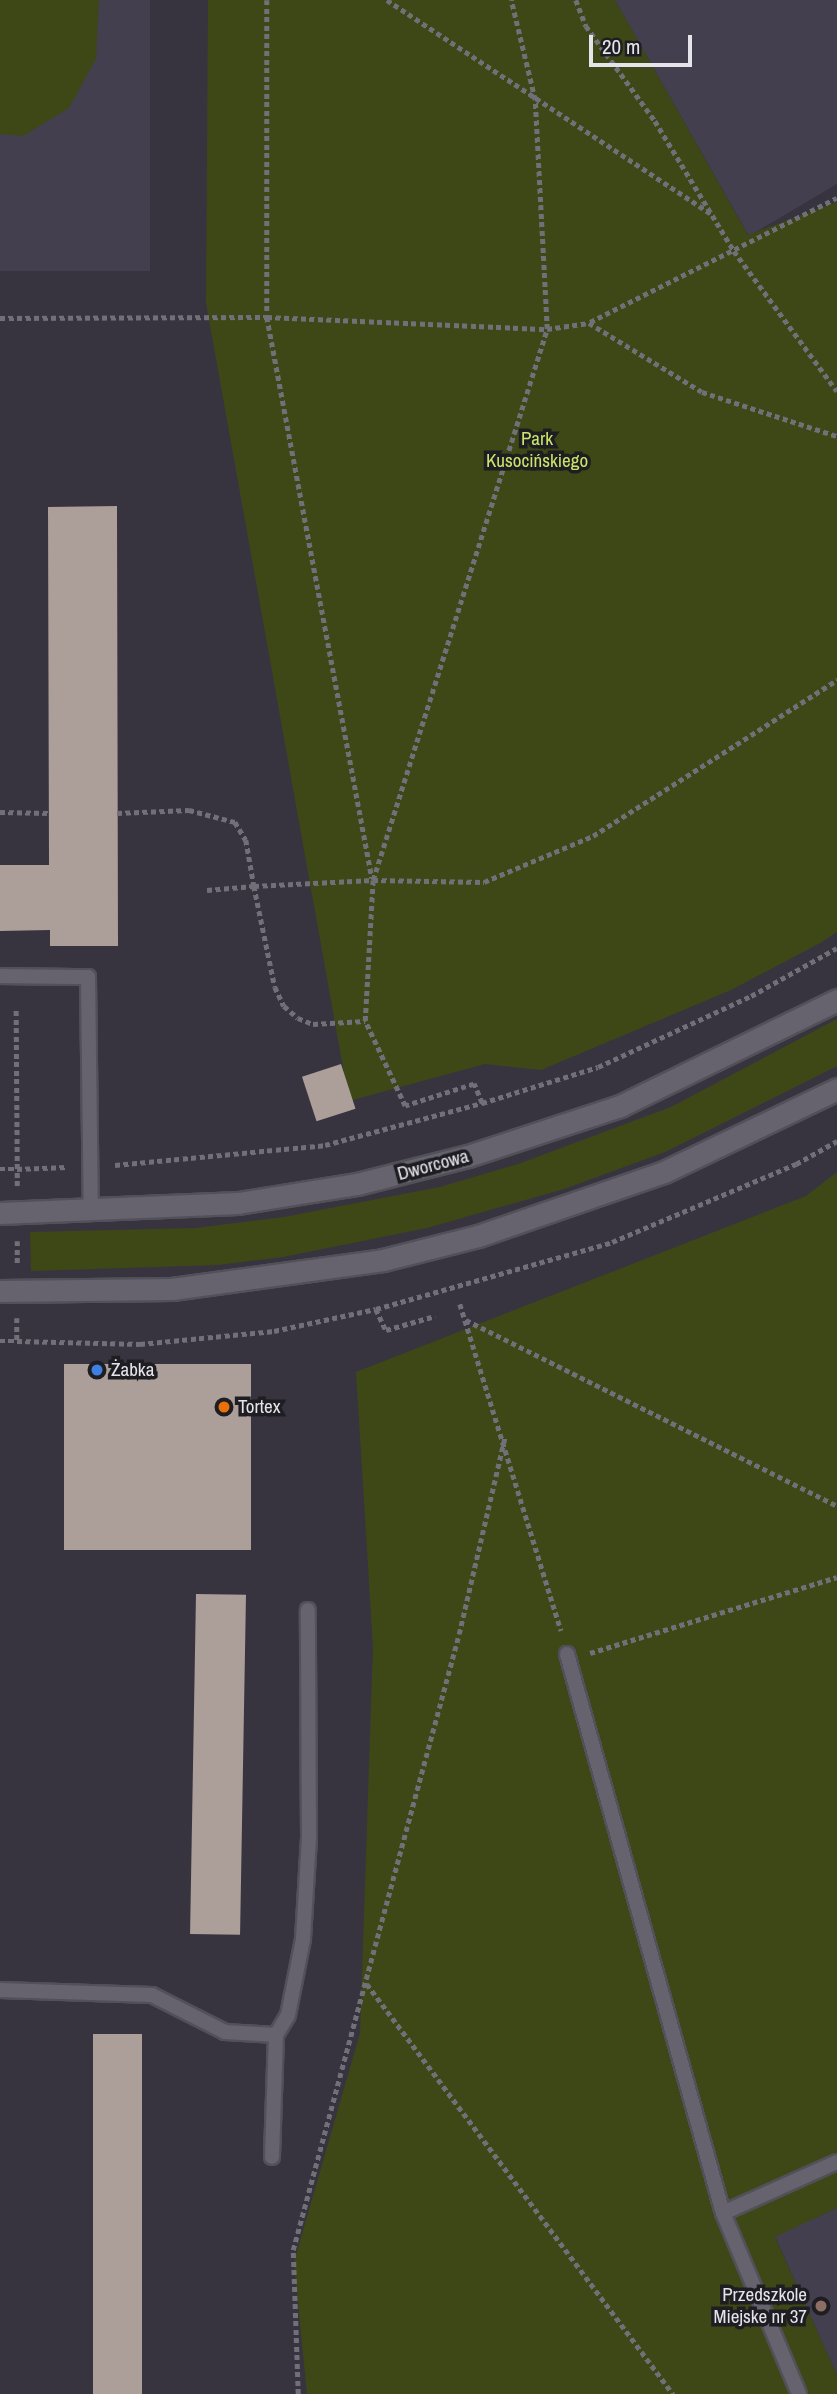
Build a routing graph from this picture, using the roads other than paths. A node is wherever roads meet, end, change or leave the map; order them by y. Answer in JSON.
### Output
{"nodes":[{"id":1,"x":0,"y":976,"type":"edge"},
{"id":2,"x":837,"y":1000,"type":"edge"},
{"id":3,"x":837,"y":1089,"type":"edge"},
{"id":4,"x":91,"y":1211,"type":"junction"},
{"id":5,"x":0,"y":1213,"type":"edge"},
{"id":6,"x":0,"y":1291,"type":"edge"},
{"id":7,"x":308,"y":1609,"type":"dead end"},
{"id":8,"x":567,"y":1654,"type":"road end"},
{"id":9,"x":0,"y":1990,"type":"edge"},
{"id":10,"x":276,"y":2035,"type":"junction"},
{"id":11,"x":272,"y":2157,"type":"dead end"},
{"id":12,"x":837,"y":2162,"type":"edge"},
{"id":13,"x":723,"y":2213,"type":"junction"},
{"id":14,"x":799,"y":2394,"type":"edge"}],
"edges":[{"from":1,"to":4,"type":"lane"},
{"from":2,"to":4,"type":"street","name":"Dworcowa"},
{"from":3,"to":6,"type":"street"},
{"from":4,"to":5,"type":"street","name":"Dworcowa"},
{"from":7,"to":10,"type":"lane"},
{"from":8,"to":13,"type":"lane"},
{"from":9,"to":10,"type":"lane"},
{"from":10,"to":11,"type":"lane"},
{"from":12,"to":13,"type":"lane"},
{"from":13,"to":14,"type":"lane"}]}
